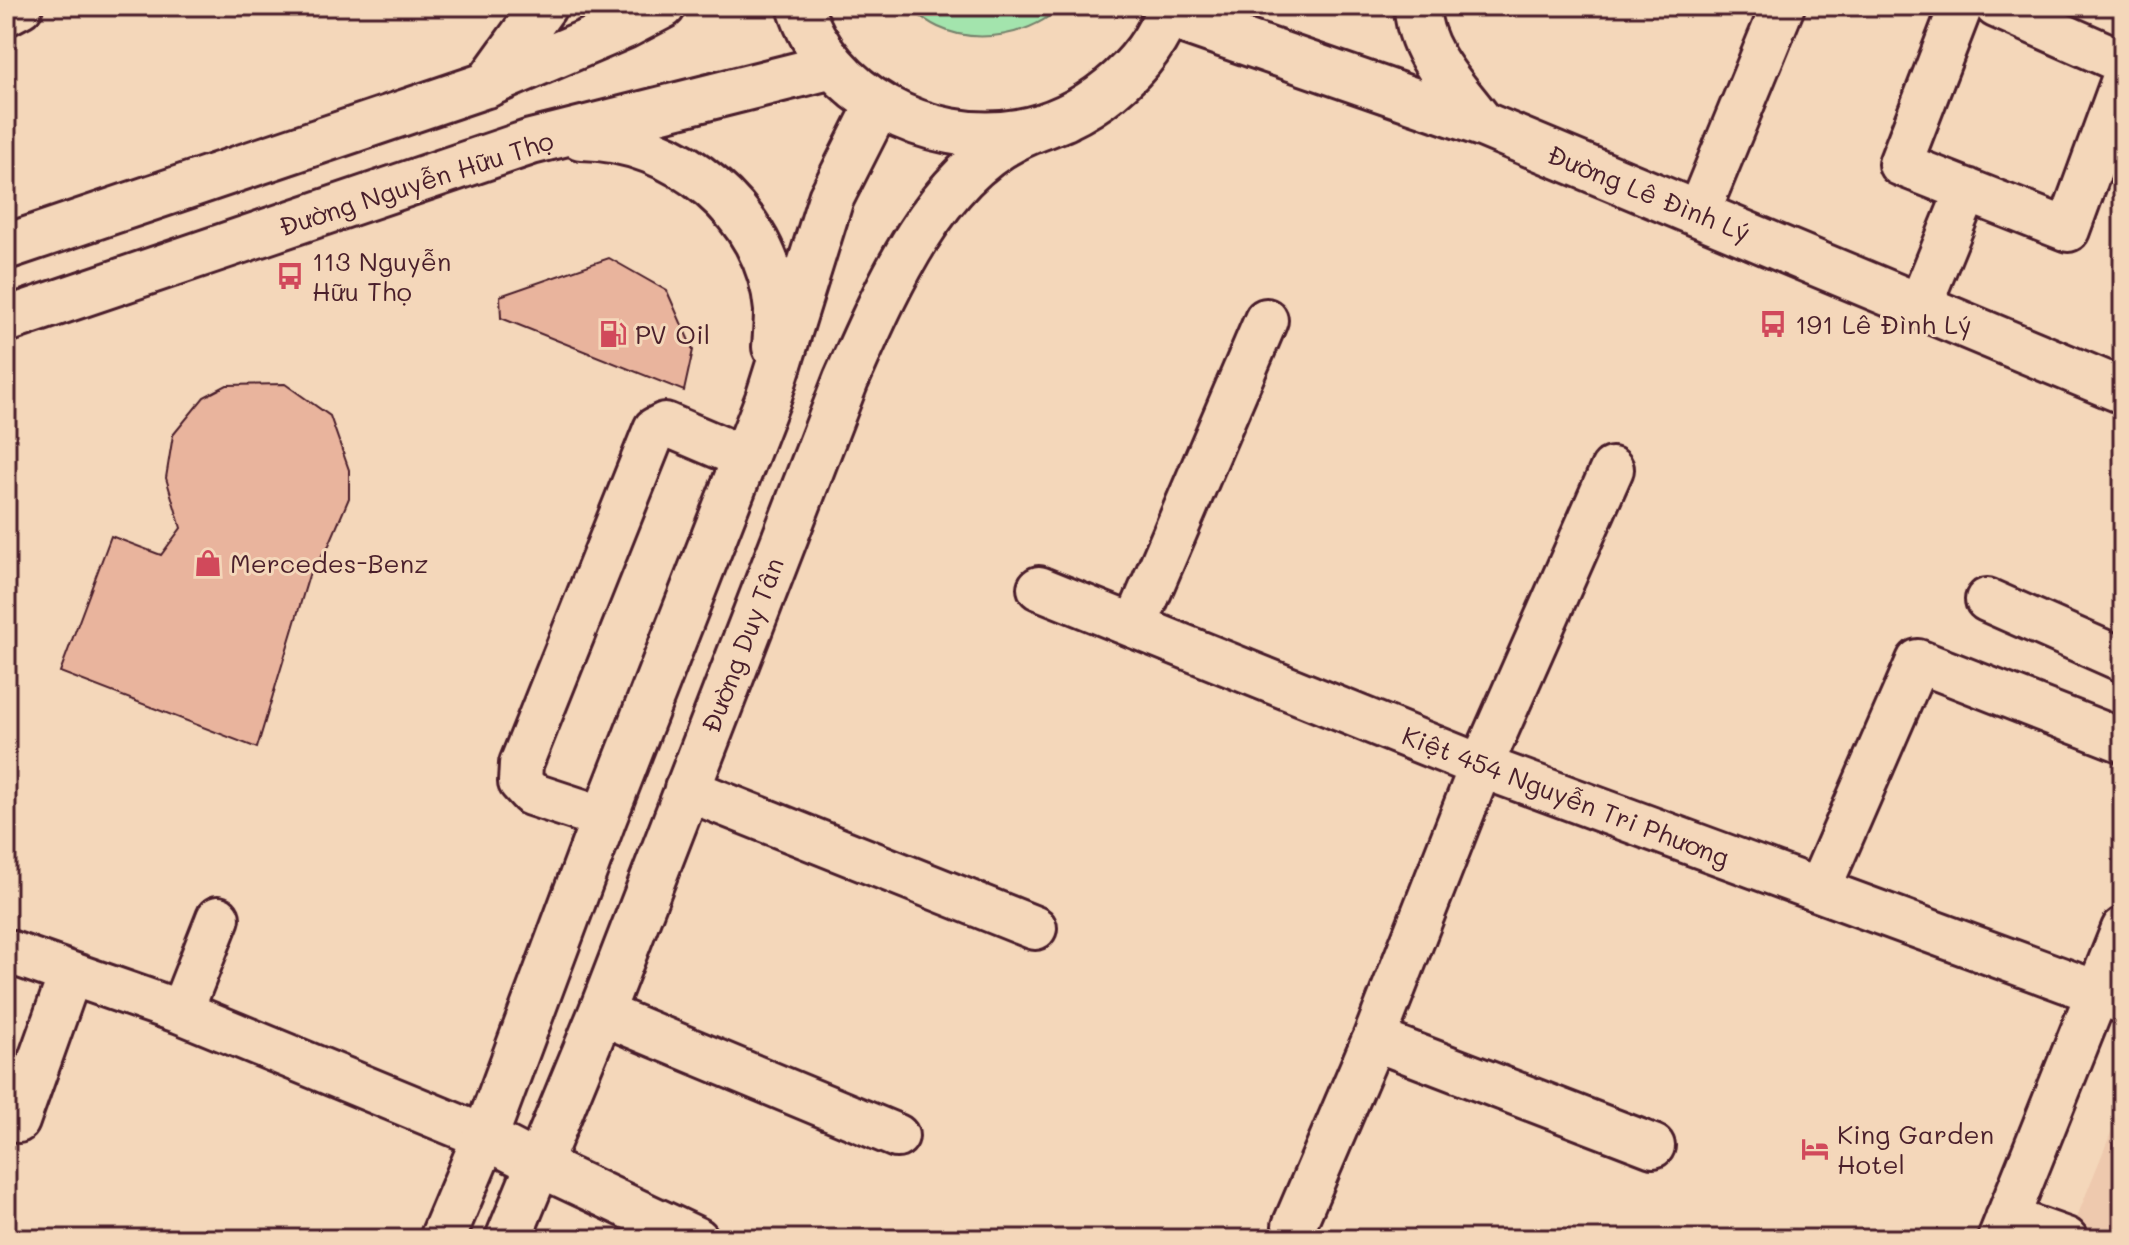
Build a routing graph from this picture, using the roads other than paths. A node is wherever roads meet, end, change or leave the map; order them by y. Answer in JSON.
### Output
{"nodes":[{"id":1,"x":21,"y":6,"type":"edge"},
{"id":2,"x":544,"y":6,"type":"edge"},
{"id":3,"x":663,"y":6,"type":"edge"},
{"id":4,"x":800,"y":6,"type":"edge"},
{"id":5,"x":1417,"y":6,"type":"edge"},
{"id":6,"x":1783,"y":6,"type":"edge"},
{"id":7,"x":1961,"y":6,"type":"edge"},
{"id":8,"x":1996,"y":6,"type":"edge"},
{"id":9,"x":1168,"y":10,"type":"edge"},
{"id":10,"x":6,"y":14,"type":"edge"},
{"id":11,"x":2123,"y":62,"type":"edge"},
{"id":12,"x":833,"y":66,"type":"junction"},
{"id":13,"x":2123,"y":80,"type":"edge"},
{"id":14,"x":486,"y":85,"type":"junction"},
{"id":15,"x":878,"y":105,"type":"junction"},
{"id":16,"x":1065,"y":118,"type":"junction"},
{"id":17,"x":1482,"y":124,"type":"junction"},
{"id":18,"x":531,"y":142,"type":"junction"},
{"id":19,"x":1967,"y":190,"type":"junction"},
{"id":20,"x":1698,"y":213,"type":"junction"},
{"id":21,"x":6,"y":247,"type":"edge"},
{"id":22,"x":1920,"y":305,"type":"junction"},
{"id":23,"x":6,"y":320,"type":"edge"},
{"id":24,"x":1266,"y":320,"type":"dead end"},
{"id":25,"x":2123,"y":391,"type":"edge"},
{"id":26,"x":768,"y":399,"type":"junction"},
{"id":27,"x":745,"y":458,"type":"junction"},
{"id":28,"x":1612,"y":469,"type":"dead end"},
{"id":29,"x":1039,"y":588,"type":"dead end"},
{"id":30,"x":1987,"y":600,"type":"dead end"},
{"id":31,"x":1135,"y":626,"type":"junction"},
{"id":32,"x":2123,"y":660,"type":"edge"},
{"id":33,"x":2123,"y":741,"type":"edge"},
{"id":34,"x":1481,"y":766,"type":"junction"},
{"id":35,"x":686,"y":789,"type":"junction"},
{"id":36,"x":604,"y":818,"type":"junction"},
{"id":37,"x":1819,"y":889,"type":"junction"},
{"id":38,"x":218,"y":918,"type":"dead end"},
{"id":39,"x":1035,"y":928,"type":"dead end"},
{"id":40,"x":2123,"y":929,"type":"edge"},
{"id":41,"x":6,"y":951,"type":"edge"},
{"id":42,"x":70,"y":975,"type":"junction"},
{"id":43,"x":2110,"y":997,"type":"edge"},
{"id":44,"x":181,"y":1012,"type":"junction"},
{"id":45,"x":601,"y":1013,"type":"junction"},
{"id":46,"x":1374,"y":1039,"type":"junction"},
{"id":47,"x":18,"y":1121,"type":"dead end"},
{"id":48,"x":897,"y":1136,"type":"dead end"},
{"id":49,"x":485,"y":1137,"type":"junction"},
{"id":50,"x":1653,"y":1146,"type":"dead end"},
{"id":51,"x":537,"y":1164,"type":"junction"},
{"id":52,"x":1294,"y":1226,"type":"dead end"},
{"id":53,"x":2003,"y":1229,"type":"edge"},
{"id":54,"x":442,"y":1239,"type":"edge"},
{"id":55,"x":508,"y":1239,"type":"edge"},
{"id":56,"x":697,"y":1239,"type":"edge"},
{"id":57,"x":2066,"y":1239,"type":"edge"}],
"edges":[{"from":1,"to":10,"type":"street"},
{"from":2,"to":14,"type":"main road"},
{"from":3,"to":14,"type":"main road"},
{"from":4,"to":12,"type":"main road"},
{"from":5,"to":17,"type":"main road"},
{"from":6,"to":20,"type":"street"},
{"from":7,"to":19,"type":"street"},
{"from":8,"to":11,"type":"street"},
{"from":9,"to":16,"type":"main road"},
{"from":9,"to":17,"type":"main road","name":"Đường Lê Đình Lý"},
{"from":12,"to":15,"type":"main road"},
{"from":12,"to":18,"type":"main road","name":"Đường Nguyễn Hữu Thọ"},
{"from":13,"to":19,"type":"street"},
{"from":14,"to":21,"type":"main road"},
{"from":15,"to":16,"type":"main road"},
{"from":15,"to":26,"type":"main road"},
{"from":16,"to":35,"type":"main road","name":"Đường Duy Tân"},
{"from":17,"to":20,"type":"main road","name":"Đường Lê Đình Lý"},
{"from":18,"to":23,"type":"main road","name":"Đường Nguyễn Hữu Thọ"},
{"from":18,"to":26,"type":"main road"},
{"from":19,"to":22,"type":"street"},
{"from":20,"to":22,"type":"main road","name":"Đường Lê Đình Lý"},
{"from":22,"to":25,"type":"main road","name":"Đường Lê Đình Lý"},
{"from":24,"to":31,"type":"street"},
{"from":26,"to":27,"type":"main road"},
{"from":27,"to":36,"type":"main road"},
{"from":27,"to":36,"type":"street"},
{"from":28,"to":34,"type":"street"},
{"from":29,"to":31,"type":"street","name":"Kiệt 454 Nguyễn Tri Phương"},
{"from":30,"to":32,"type":"street"},
{"from":31,"to":34,"type":"street","name":"Kiệt 454 Nguyễn Tri Phương"},
{"from":33,"to":37,"type":"street"},
{"from":34,"to":37,"type":"street","name":"Kiệt 454 Nguyễn Tri Phương"},
{"from":34,"to":46,"type":"street"},
{"from":35,"to":39,"type":"street"},
{"from":35,"to":45,"type":"main road","name":"Đường Duy Tân"},
{"from":36,"to":49,"type":"main road"},
{"from":37,"to":43,"type":"street","name":"Kiệt 454 Nguyễn Tri Phương"},
{"from":38,"to":44,"type":"street"},
{"from":40,"to":43,"type":"street"},
{"from":41,"to":42,"type":"street"},
{"from":42,"to":44,"type":"street"},
{"from":42,"to":47,"type":"street"},
{"from":43,"to":53,"type":"street"},
{"from":44,"to":49,"type":"street"},
{"from":45,"to":48,"type":"street"},
{"from":45,"to":51,"type":"main road","name":"Đường Duy Tân"},
{"from":46,"to":50,"type":"street"},
{"from":46,"to":52,"type":"street"},
{"from":49,"to":51,"type":"street"},
{"from":49,"to":54,"type":"main road"},
{"from":51,"to":55,"type":"main road","name":"Đường Duy Tân"},
{"from":51,"to":56,"type":"street"},
{"from":53,"to":57,"type":"street"}]}
